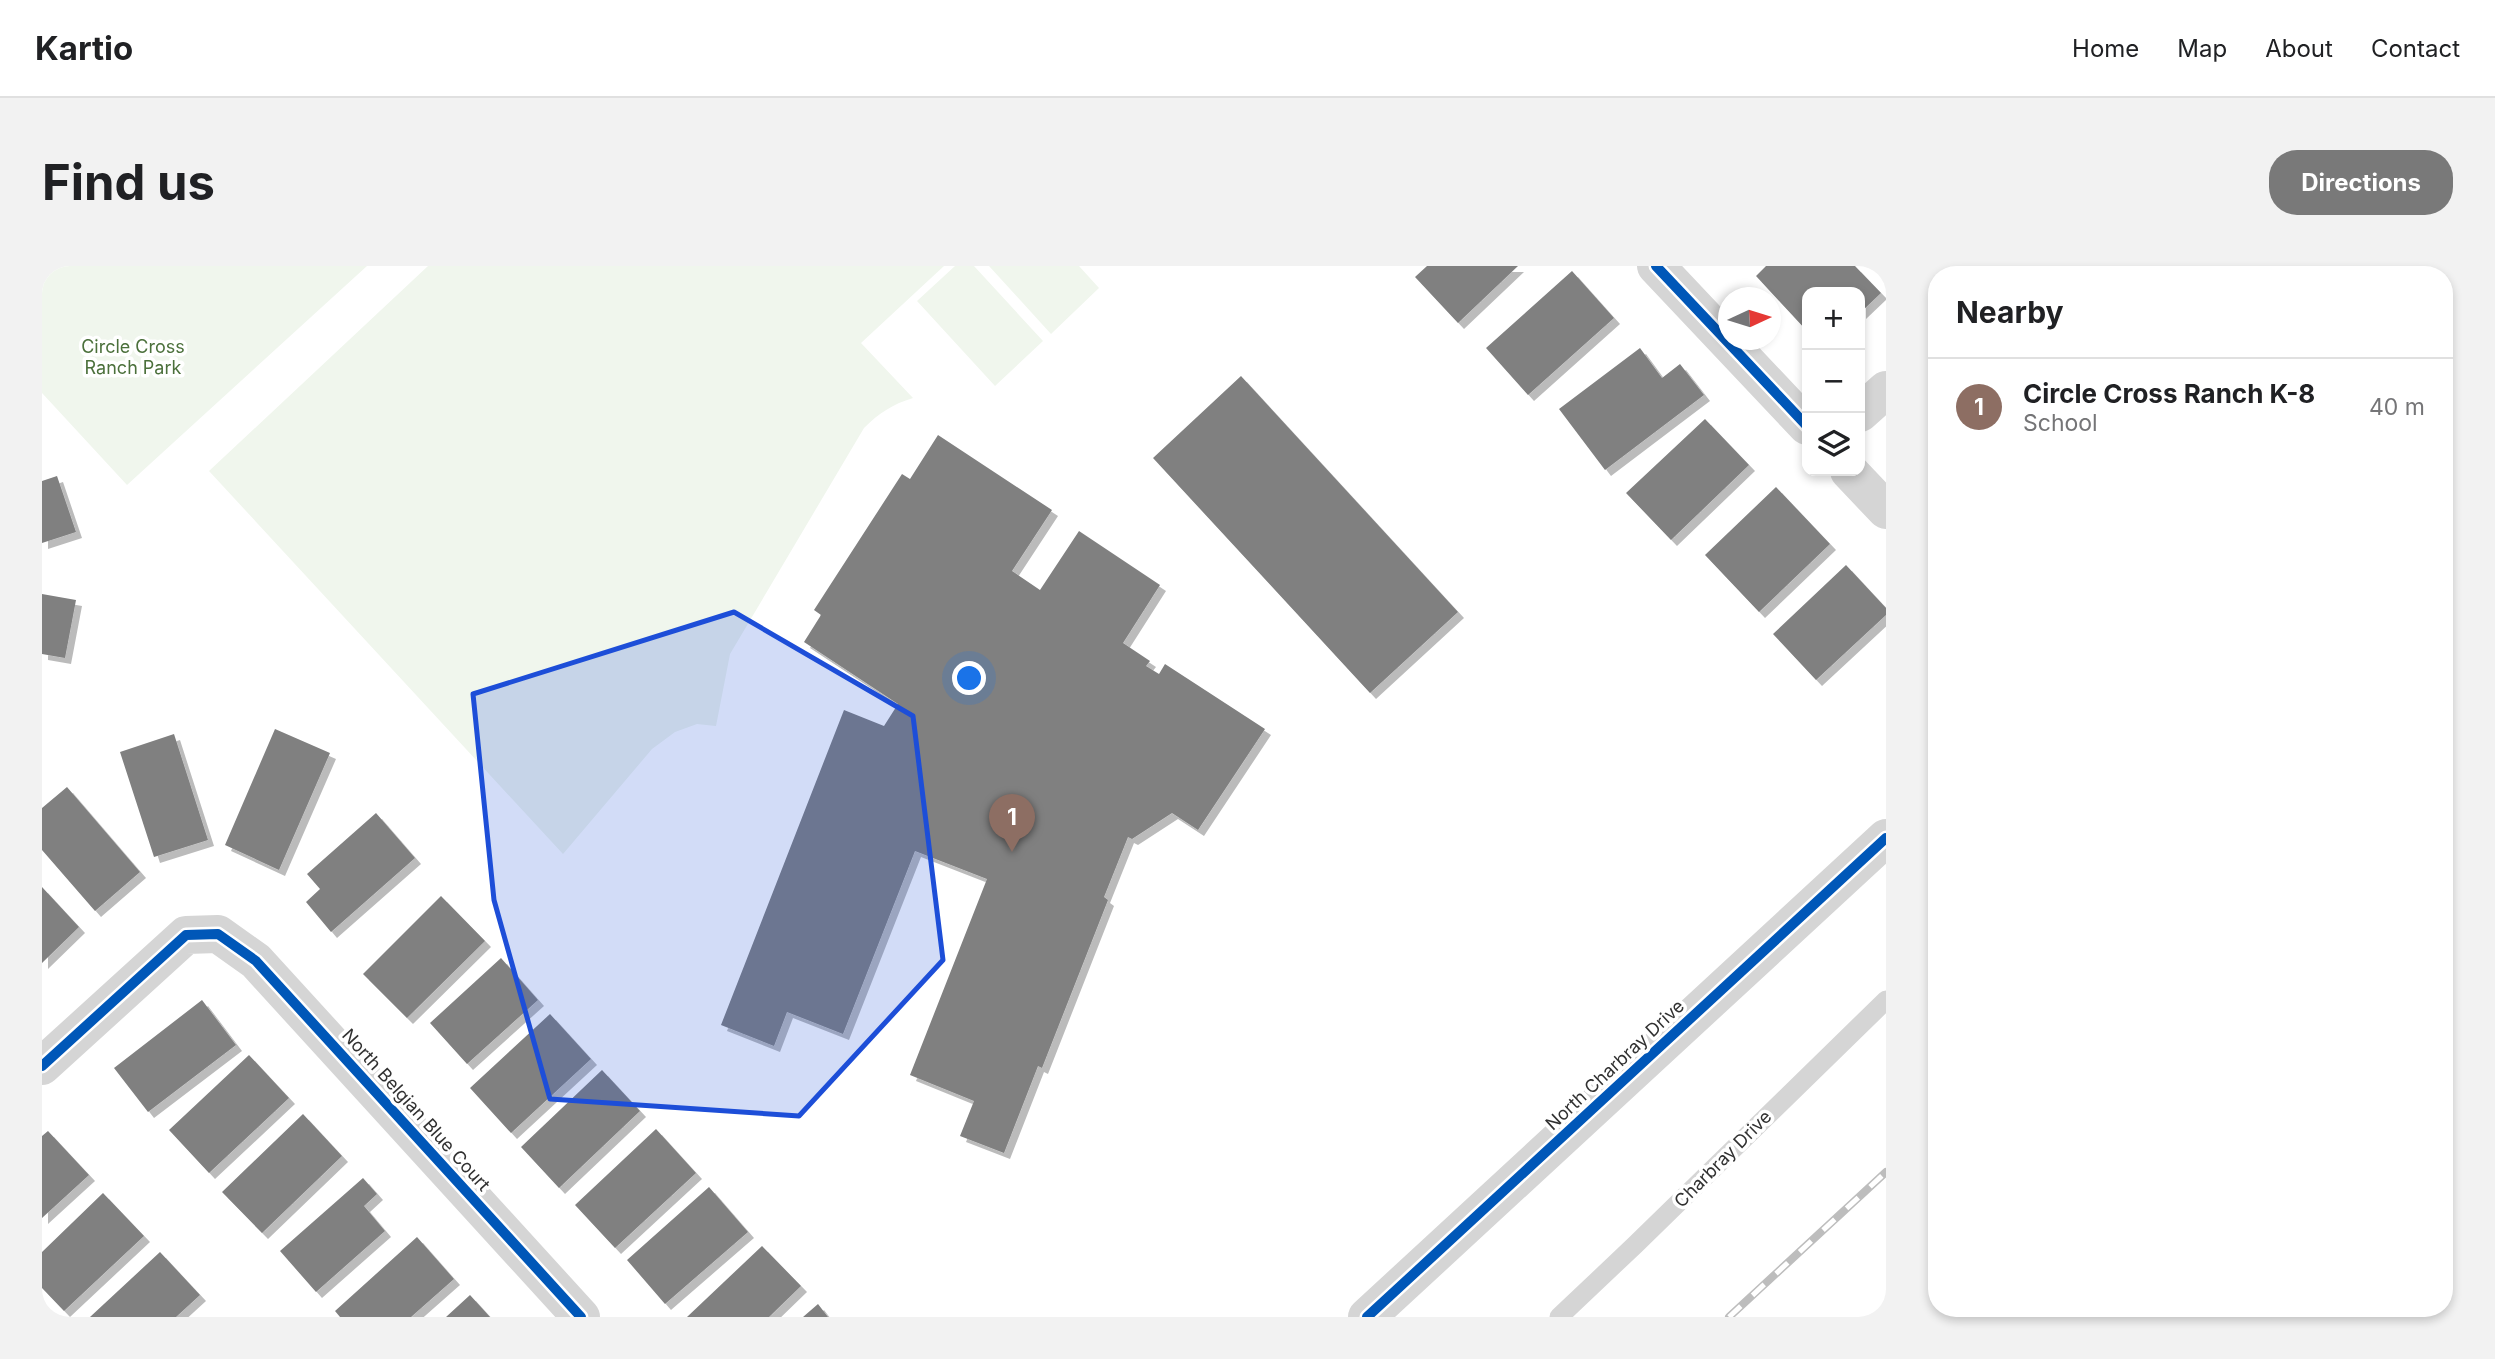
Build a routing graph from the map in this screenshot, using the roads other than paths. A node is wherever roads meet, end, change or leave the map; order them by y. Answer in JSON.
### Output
{"nodes":[{"id":1,"x":1656,"y":266,"type":"edge"},
{"id":2,"x":1886,"y":390,"type":"edge"},
{"id":3,"x":1861,"y":413,"type":"edge"},
{"id":4,"x":1802,"y":421,"type":"edge"},
{"id":5,"x":1854,"y":476,"type":"edge"},
{"id":6,"x":1886,"y":510,"type":"edge"},
{"id":7,"x":1886,"y":838,"type":"edge"},
{"id":8,"x":1886,"y":1000,"type":"edge"},
{"id":9,"x":44,"y":1061,"type":"edge"},
{"id":10,"x":581,"y":1317,"type":"edge"},
{"id":11,"x":1367,"y":1317,"type":"edge"},
{"id":12,"x":1559,"y":1317,"type":"edge"}],
"edges":[{"from":1,"to":4,"type":"street"},
{"from":2,"to":3,"type":"street"},
{"from":5,"to":6,"type":"street"},
{"from":7,"to":11,"type":"street","name":"North Charbray Drive"},
{"from":8,"to":12,"type":"lane","name":"Charbray Drive"},
{"from":9,"to":10,"type":"street","name":"North Belgian Blue Court"}]}
